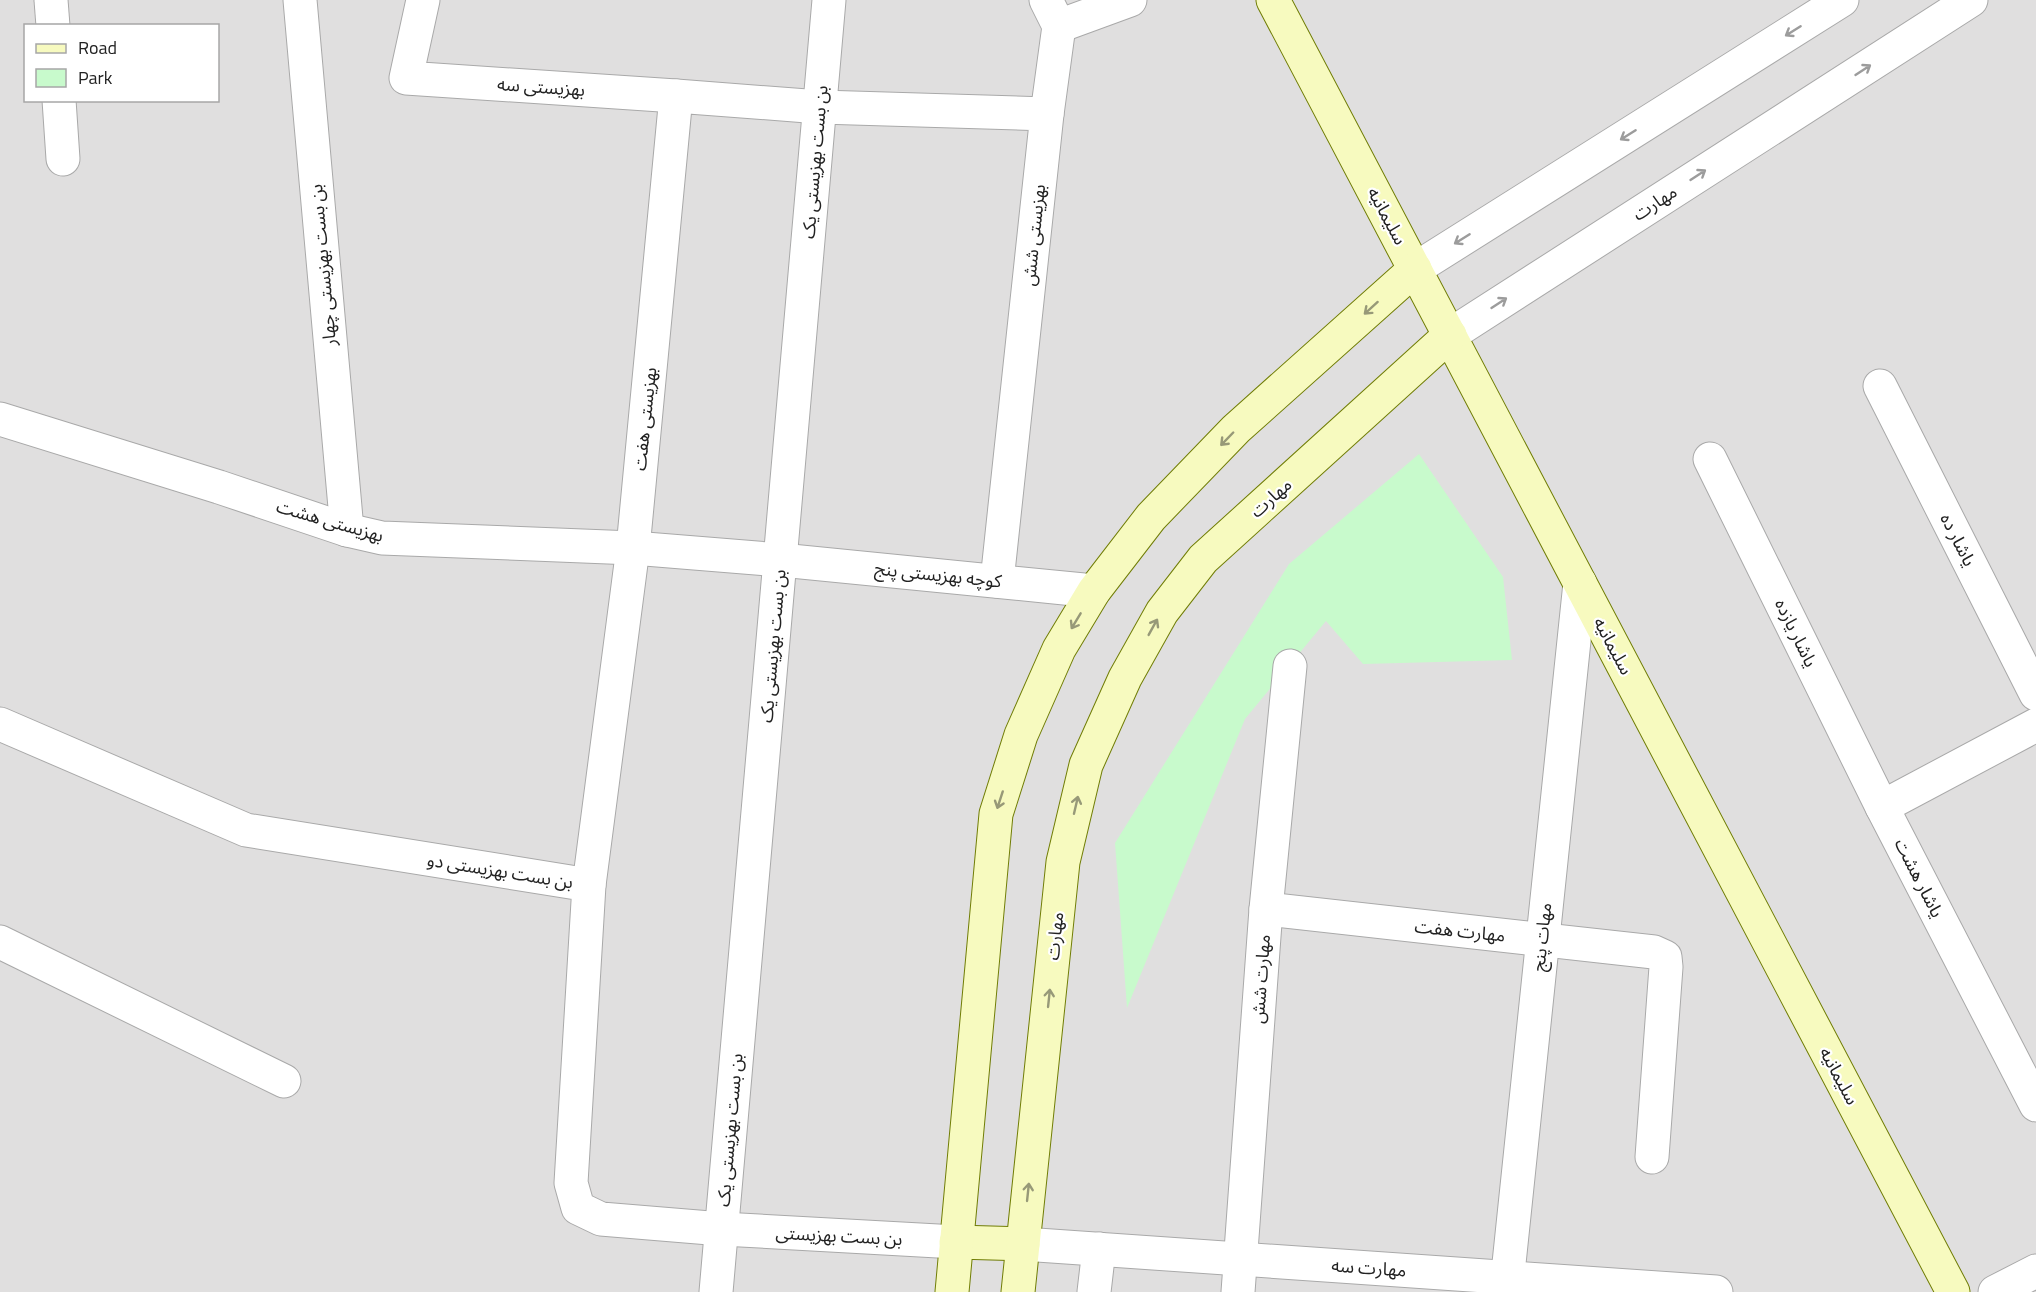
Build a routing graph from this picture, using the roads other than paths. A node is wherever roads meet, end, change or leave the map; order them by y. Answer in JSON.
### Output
{"nodes":[{"id":1,"x":51,"y":0,"type":"edge"},
{"id":2,"x":300,"y":0,"type":"edge"},
{"id":3,"x":423,"y":0,"type":"edge"},
{"id":4,"x":829,"y":0,"type":"edge"},
{"id":5,"x":1130,"y":0,"type":"edge"},
{"id":6,"x":1273,"y":0,"type":"edge"},
{"id":7,"x":1842,"y":0,"type":"edge"},
{"id":8,"x":1971,"y":0,"type":"edge"},
{"id":9,"x":1052,"y":13,"type":"edge"},
{"id":10,"x":53,"y":24,"type":"edge"},
{"id":11,"x":676,"y":96,"type":"junction"},
{"id":12,"x":59,"y":102,"type":"edge"},
{"id":13,"x":820,"y":107,"type":"junction"},
{"id":14,"x":1047,"y":114,"type":"junction"},
{"id":15,"x":63,"y":159,"type":"dead end"},
{"id":16,"x":1415,"y":268,"type":"junction"},
{"id":17,"x":1450,"y":335,"type":"junction"},
{"id":18,"x":1880,"y":386,"type":"dead end"},
{"id":19,"x":2,"y":426,"type":"edge"},
{"id":20,"x":1710,"y":459,"type":"dead end"},
{"id":21,"x":347,"y":530,"type":"junction"},
{"id":22,"x":633,"y":548,"type":"junction"},
{"id":23,"x":781,"y":560,"type":"junction"},
{"id":24,"x":997,"y":581,"type":"junction"},
{"id":25,"x":1580,"y":583,"type":"junction"},
{"id":26,"x":1094,"y":591,"type":"junction"},
{"id":27,"x":1290,"y":666,"type":"dead end"},
{"id":28,"x":2036,"y":694,"type":"edge"},
{"id":29,"x":0,"y":724,"type":"edge"},
{"id":30,"x":2036,"y":725,"type":"edge"},
{"id":31,"x":1882,"y":807,"type":"junction"},
{"id":32,"x":589,"y":885,"type":"junction"},
{"id":33,"x":1266,"y":909,"type":"junction"},
{"id":34,"x":1541,"y":940,"type":"junction"},
{"id":35,"x":0,"y":942,"type":"edge"},
{"id":36,"x":284,"y":1081,"type":"dead end"},
{"id":37,"x":2036,"y":1105,"type":"edge"},
{"id":38,"x":1652,"y":1157,"type":"dead end"},
{"id":39,"x":722,"y":1229,"type":"junction"},
{"id":40,"x":957,"y":1242,"type":"junction"},
{"id":41,"x":1023,"y":1244,"type":"junction"},
{"id":42,"x":1099,"y":1249,"type":"junction"},
{"id":43,"x":1240,"y":1259,"type":"junction"},
{"id":44,"x":2036,"y":1271,"type":"edge"},
{"id":45,"x":1507,"y":1285,"type":"edge"},
{"id":46,"x":716,"y":1292,"type":"edge"},
{"id":47,"x":952,"y":1292,"type":"edge"},
{"id":48,"x":1018,"y":1292,"type":"edge"},
{"id":49,"x":1094,"y":1292,"type":"edge"},
{"id":50,"x":1238,"y":1292,"type":"edge"},
{"id":51,"x":1716,"y":1292,"type":"edge"},
{"id":52,"x":1953,"y":1292,"type":"edge"},
{"id":53,"x":1995,"y":1292,"type":"edge"}],
"edges":[{"from":1,"to":10,"type":"street"},
{"from":2,"to":21,"type":"street","name":"بن بست بهزیستی چهار"},
{"from":3,"to":11,"type":"street","name":"بهزیستی سه"},
{"from":4,"to":13,"type":"street","name":"بن بست بهزیستی یک"},
{"from":5,"to":9,"type":"street"},
{"from":6,"to":16,"type":"main road","name":"سلیمانیه"},
{"from":7,"to":16,"type":"street","one_way":true},
{"from":17,"to":8,"type":"street","name":"مهارت","one_way":true},
{"from":9,"to":14,"type":"street","name":"بهزیستی شش"},
{"from":11,"to":13,"type":"street"},
{"from":11,"to":22,"type":"street","name":"بهزیستی هفت"},
{"from":12,"to":15,"type":"street"},
{"from":13,"to":14,"type":"street"},
{"from":13,"to":23,"type":"street","name":"بن بست بهزیستی یک"},
{"from":14,"to":24,"type":"street","name":"بهزیستی شش"},
{"from":16,"to":17,"type":"main road","name":"سلیمانیه"},
{"from":16,"to":26,"type":"main road","one_way":true},
{"from":17,"to":25,"type":"main road","name":"سلیمانیه"},
{"from":41,"to":17,"type":"main road","name":"مهارت","one_way":true},
{"from":18,"to":28,"type":"street","name":"یاشار ده"},
{"from":19,"to":21,"type":"street","name":"بهزیستی هشت"},
{"from":20,"to":31,"type":"street","name":"یاشار یازده"},
{"from":21,"to":22,"type":"street","name":"بهزیستی هشت"},
{"from":22,"to":23,"type":"street","name":"بهزیستی هشت"},
{"from":22,"to":32,"type":"street","name":"بهزیستی هفت"},
{"from":23,"to":24,"type":"street","name":"کوچه بهزیستی پنج"},
{"from":23,"to":39,"type":"street","name":"بن بست بهزیستی یک"},
{"from":24,"to":26,"type":"street","name":"کوچه بهزیستی پنج"},
{"from":25,"to":34,"type":"street","name":"مهات پنج"},
{"from":25,"to":52,"type":"main road","name":"سلیمانیه"},
{"from":26,"to":40,"type":"main road","one_way":true},
{"from":27,"to":33,"type":"street","name":"مهارت شش"},
{"from":29,"to":32,"type":"street","name":"بن بست بهزیستی دو"},
{"from":30,"to":31,"type":"street"},
{"from":31,"to":37,"type":"street","name":"یاشار هشت"},
{"from":32,"to":39,"type":"street","name":"بن بست بهزیستی دو"},
{"from":33,"to":34,"type":"street","name":"مهارت هفت"},
{"from":33,"to":43,"type":"street","name":"مهارت شش"},
{"from":34,"to":38,"type":"street","name":"مهارت هفت"},
{"from":34,"to":45,"type":"street","name":"مهات پنج"},
{"from":35,"to":36,"type":"street"},
{"from":39,"to":40,"type":"street","name":"بن بست بهزیستی"},
{"from":39,"to":46,"type":"street","name":"بن بست بهزیستی یک"},
{"from":40,"to":41,"type":"main road"},
{"from":40,"to":47,"type":"main road"},
{"from":41,"to":42,"type":"street","name":"مهارت سه"},
{"from":41,"to":48,"type":"main road","name":"مهارت"},
{"from":42,"to":43,"type":"street","name":"مهارت سه"},
{"from":42,"to":49,"type":"street"},
{"from":43,"to":45,"type":"street","name":"مهارت سه"},
{"from":43,"to":50,"type":"street","name":"مهارت شش"},
{"from":44,"to":53,"type":"street"},
{"from":45,"to":51,"type":"street","name":"مهارت سه"}]}
